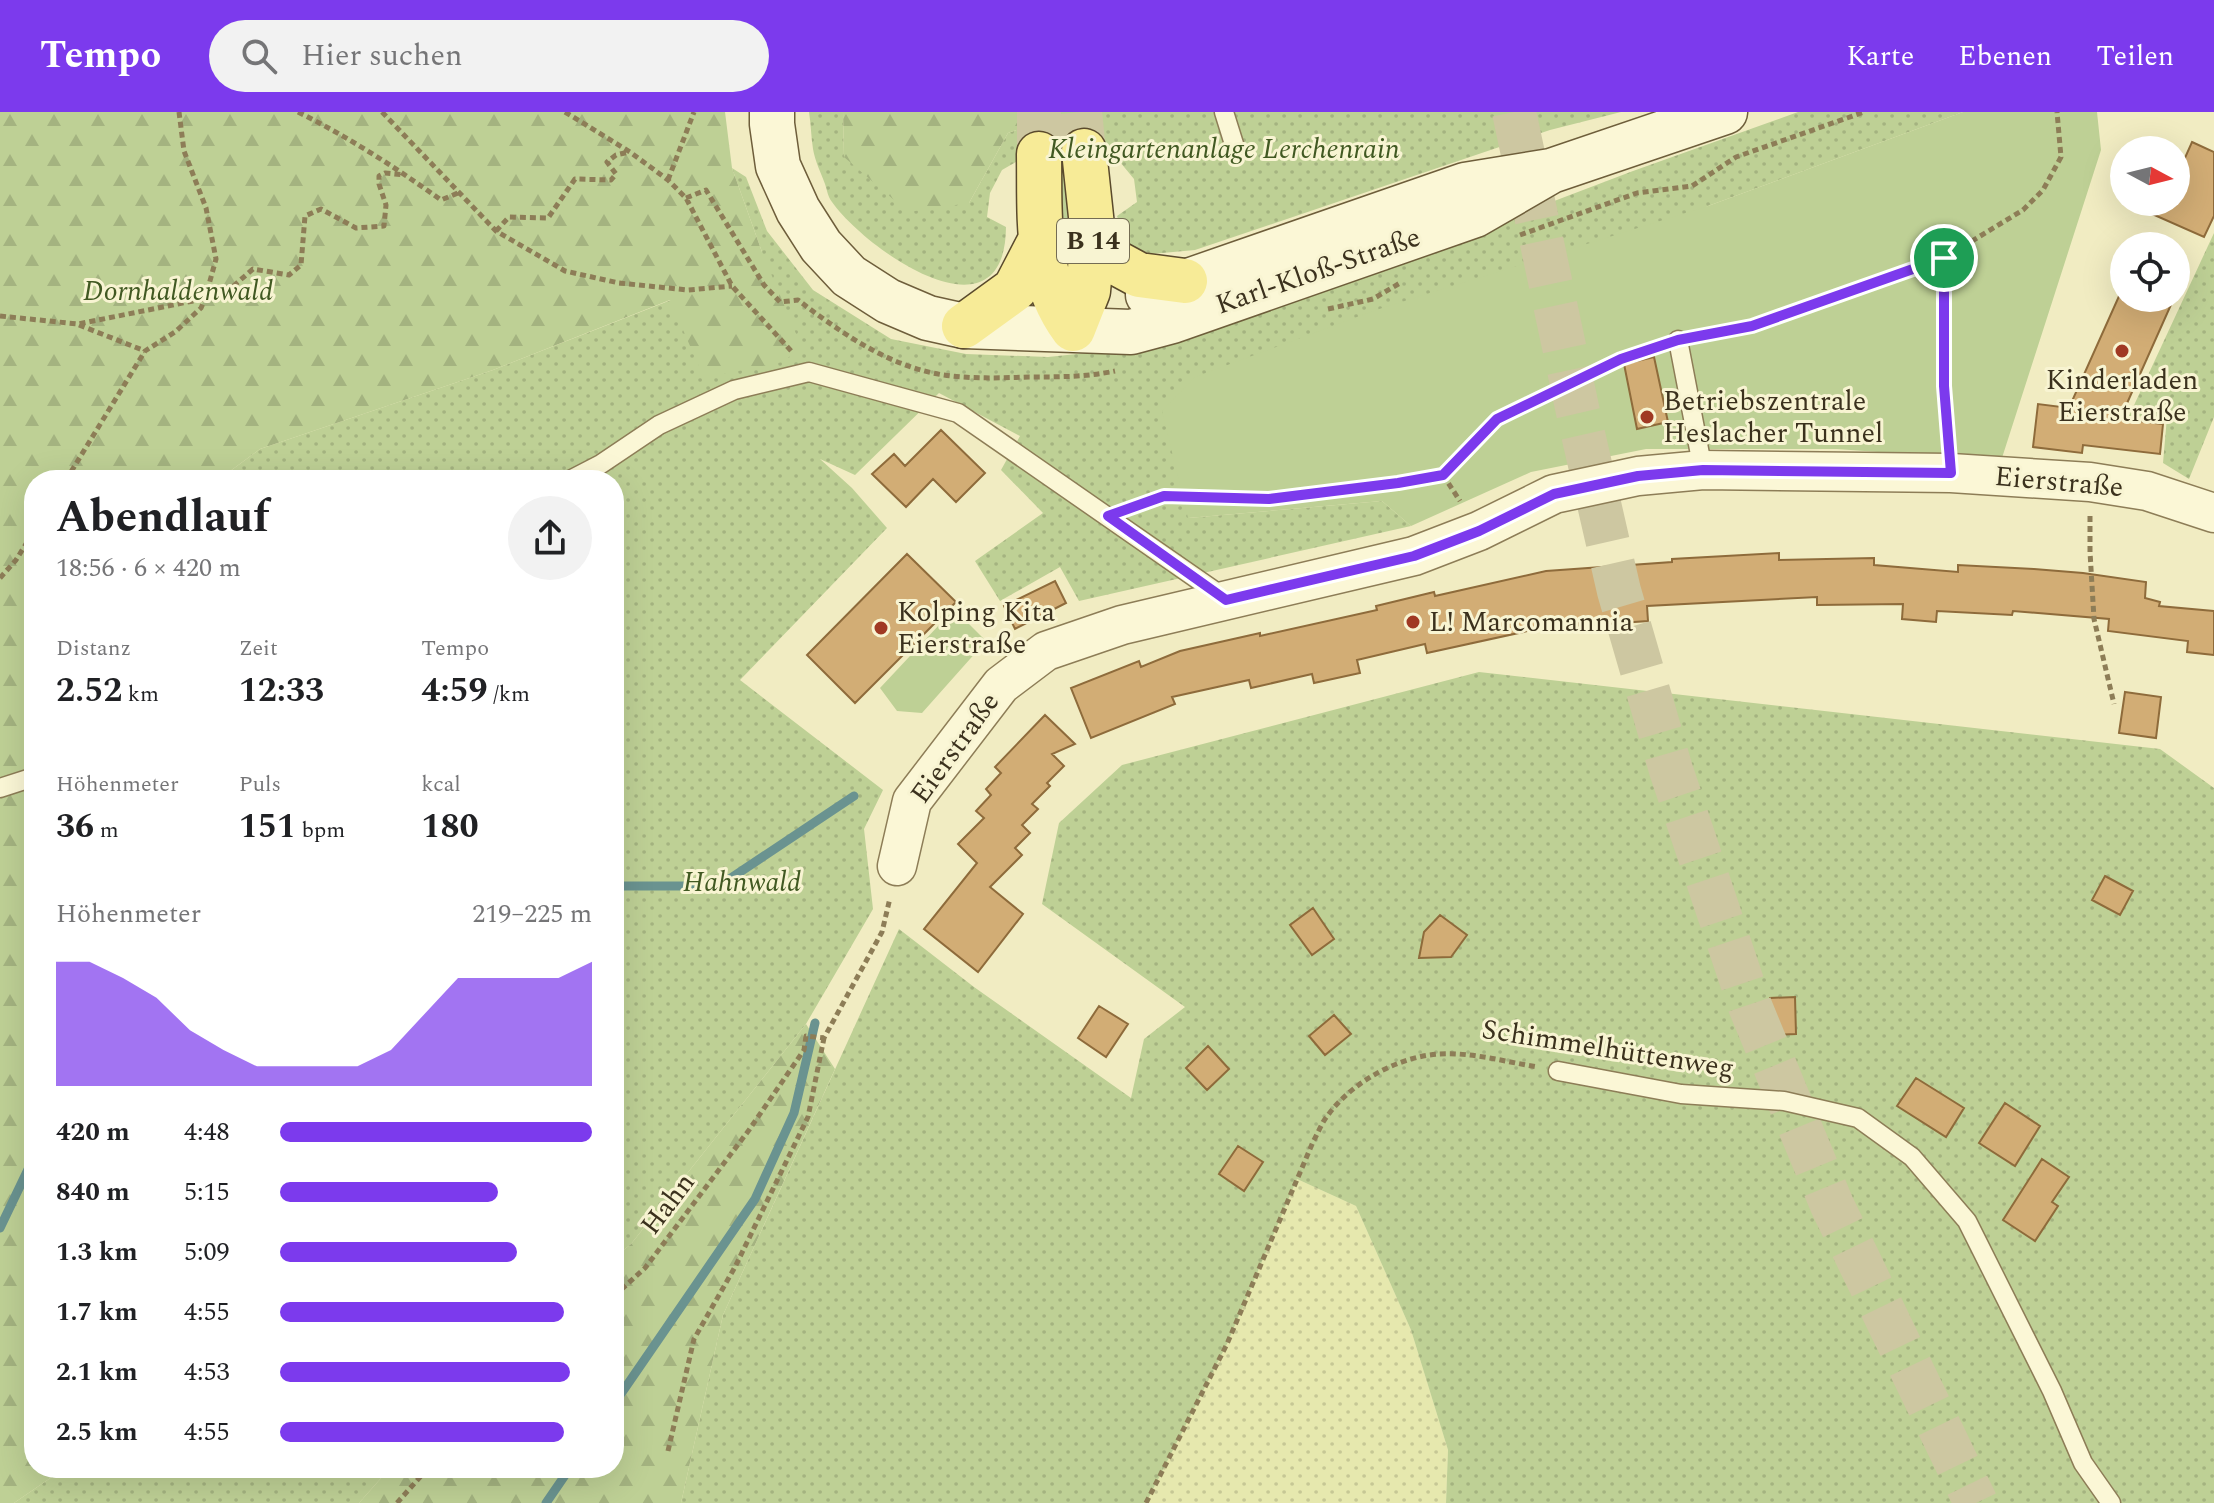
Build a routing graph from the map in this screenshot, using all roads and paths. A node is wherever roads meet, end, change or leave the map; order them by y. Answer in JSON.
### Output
{"nodes":[{"id":1,"x":179,"y":112,"type":"edge"},
{"id":2,"x":298,"y":112,"type":"edge"},
{"id":3,"x":382,"y":112,"type":"edge"},
{"id":4,"x":565,"y":112,"type":"edge"},
{"id":5,"x":694,"y":112,"type":"edge"},
{"id":6,"x":772,"y":112,"type":"edge"},
{"id":7,"x":1224,"y":112,"type":"edge"},
{"id":8,"x":1725,"y":112,"type":"edge"},
{"id":9,"x":2057,"y":112,"type":"edge"},
{"id":10,"x":1234,"y":144,"type":"dead end"},
{"id":11,"x":1084,"y":151,"type":"tunnel mouth"},
{"id":12,"x":630,"y":152,"type":"junction"},
{"id":13,"x":1039,"y":154,"type":"tunnel mouth"},
{"id":14,"x":1551,"y":171,"type":"junction"},
{"id":15,"x":406,"y":175,"type":"junction"},
{"id":16,"x":668,"y":180,"type":"junction"},
{"id":17,"x":458,"y":193,"type":"junction"},
{"id":18,"x":496,"y":231,"type":"junction"},
{"id":19,"x":1093,"y":235,"type":"junction"},
{"id":20,"x":1040,"y":241,"type":"junction"},
{"id":21,"x":1944,"y":258,"type":"junction"},
{"id":22,"x":1185,"y":281,"type":"junction"},
{"id":23,"x":732,"y":286,"type":"junction"},
{"id":24,"x":205,"y":299,"type":"junction"},
{"id":25,"x":0,"y":316,"type":"edge"},
{"id":26,"x":78,"y":324,"type":"junction"},
{"id":27,"x":964,"y":326,"type":"junction"},
{"id":28,"x":1073,"y":329,"type":"junction"},
{"id":29,"x":1678,"y":340,"type":"junction"},
{"id":30,"x":145,"y":351,"type":"junction"},
{"id":31,"x":809,"y":372,"type":"junction"},
{"id":32,"x":72,"y":470,"type":"edge"},
{"id":33,"x":589,"y":470,"type":"edge"},
{"id":34,"x":1703,"y":470,"type":"junction"},
{"id":35,"x":1951,"y":473,"type":"junction"},
{"id":36,"x":2090,"y":482,"type":"junction"},
{"id":37,"x":2214,"y":513,"type":"edge"},
{"id":38,"x":1108,"y":516,"type":"junction"},
{"id":39,"x":24,"y":547,"type":"edge"},
{"id":40,"x":0,"y":578,"type":"edge"},
{"id":41,"x":1226,"y":600,"type":"junction"},
{"id":42,"x":2114,"y":704,"type":"dead end"},
{"id":43,"x":24,"y":780,"type":"edge"},
{"id":44,"x":0,"y":788,"type":"edge"},
{"id":45,"x":897,"y":866,"type":"joint"},
{"id":46,"x":821,"y":1038,"type":"junction"},
{"id":47,"x":1558,"y":1071,"type":"joint"},
{"id":48,"x":624,"y":1287,"type":"edge"},
{"id":49,"x":668,"y":1451,"type":"dead end"},
{"id":50,"x":419,"y":1478,"type":"edge"},
{"id":51,"x":397,"y":1503,"type":"edge"},
{"id":52,"x":1146,"y":1503,"type":"edge"},
{"id":53,"x":2111,"y":1503,"type":"edge"}],
"edges":[{"from":1,"to":24,"type":"path"},
{"from":2,"to":15,"type":"path"},
{"from":3,"to":17,"type":"path"},
{"from":4,"to":12,"type":"path"},
{"from":5,"to":16,"type":"path"},
{"from":6,"to":27,"type":"main road","name":"Karl-Kloß-Straße"},
{"from":7,"to":10,"type":"lane"},
{"from":8,"to":14,"type":"main road","name":"Karl-Kloß-Straße"},
{"from":9,"to":21,"type":"path"},
{"from":11,"to":19,"type":"main road","number":"B 14"},
{"from":12,"to":16,"type":"path"},
{"from":12,"to":18,"type":"path"},
{"from":13,"to":20,"type":"main road","number":"B 14"},
{"from":14,"to":22,"type":"main road","name":"Karl-Kloß-Straße"},
{"from":14,"to":28,"type":"main road","name":"Karl-Kloß-Straße"},
{"from":15,"to":17,"type":"path"},
{"from":15,"to":24,"type":"path"},
{"from":16,"to":23,"type":"path"},
{"from":17,"to":18,"type":"path"},
{"from":18,"to":23,"type":"path"},
{"from":19,"to":22,"type":"main road","number":"B 14"},
{"from":19,"to":28,"type":"main road","number":"B 14"},
{"from":20,"to":27,"type":"main road","number":"B 14"},
{"from":20,"to":28,"type":"main road","number":"B 14"},
{"from":21,"to":29,"type":"path"},
{"from":21,"to":35,"type":"path"},
{"from":22,"to":28,"type":"main road","name":"Karl-Kloß-Straße"},
{"from":23,"to":31,"type":"path"},
{"from":24,"to":26,"type":"path"},
{"from":24,"to":30,"type":"path"},
{"from":25,"to":26,"type":"path"},
{"from":26,"to":30,"type":"path"},
{"from":27,"to":28,"type":"main road","name":"Karl-Kloß-Straße"},
{"from":29,"to":34,"type":"lane"},
{"from":29,"to":38,"type":"path"},
{"from":30,"to":32,"type":"path"},
{"from":31,"to":33,"type":"lane"},
{"from":31,"to":38,"type":"lane"},
{"from":34,"to":35,"type":"street","name":"Eierstraße"},
{"from":34,"to":41,"type":"street","name":"Eierstraße"},
{"from":35,"to":36,"type":"street","name":"Eierstraße"},
{"from":36,"to":37,"type":"street","name":"Eierstraße"},
{"from":36,"to":42,"type":"path"},
{"from":38,"to":41,"type":"lane"},
{"from":39,"to":40,"type":"path"},
{"from":41,"to":45,"type":"street","name":"Eierstraße"},
{"from":43,"to":44,"type":"lane"},
{"from":45,"to":46,"type":"path"},
{"from":46,"to":48,"type":"path","name":"Hahn"},
{"from":46,"to":49,"type":"path"},
{"from":47,"to":52,"type":"path","name":"Schimmelhüttenweg"},
{"from":47,"to":53,"type":"lane","name":"Schimmelhüttenweg"},
{"from":50,"to":51,"type":"path"}]}
